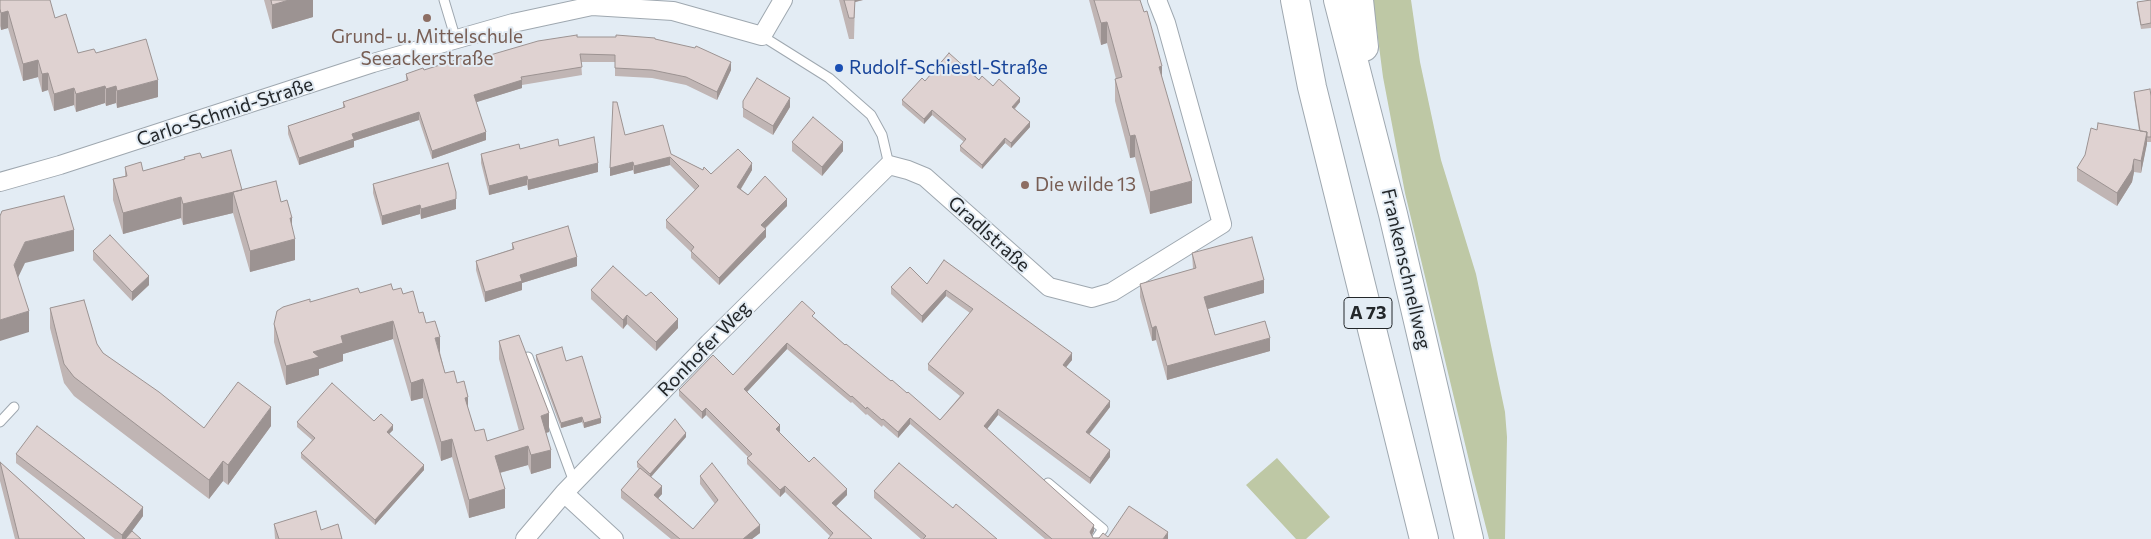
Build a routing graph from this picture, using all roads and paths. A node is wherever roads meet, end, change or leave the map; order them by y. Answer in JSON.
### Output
{"nodes":[{"id":1,"x":444,"y":0,"type":"edge"},
{"id":2,"x":783,"y":0,"type":"edge"},
{"id":3,"x":1157,"y":0,"type":"edge"},
{"id":4,"x":1278,"y":0,"type":"edge"},
{"id":5,"x":1295,"y":0,"type":"edge"},
{"id":6,"x":1338,"y":0,"type":"edge"},
{"id":7,"x":1359,"y":0,"type":"edge"},
{"id":8,"x":762,"y":36,"type":"junction"},
{"id":9,"x":456,"y":40,"type":"junction"},
{"id":10,"x":1312,"y":87,"type":"junction"},
{"id":11,"x":1372,"y":131,"type":"junction"},
{"id":12,"x":889,"y":165,"type":"junction"},
{"id":13,"x":0,"y":182,"type":"edge"},
{"id":14,"x":528,"y":357,"type":"edge"},
{"id":15,"x":14,"y":407,"type":"dead end"},
{"id":16,"x":0,"y":422,"type":"edge"},
{"id":17,"x":1048,"y":483,"type":"edge"},
{"id":18,"x":569,"y":487,"type":"junction"},
{"id":19,"x":525,"y":539,"type":"edge"},
{"id":20,"x":614,"y":539,"type":"edge"},
{"id":21,"x":1096,"y":539,"type":"edge"},
{"id":22,"x":1424,"y":539,"type":"edge"},
{"id":23,"x":1469,"y":539,"type":"edge"}],
"edges":[{"from":1,"to":9,"type":"lane"},
{"from":2,"to":8,"type":"street"},
{"from":3,"to":12,"type":"street","name":"Gradlstraße"},
{"from":4,"to":10,"type":"highway"},
{"from":5,"to":10,"type":"highway","number":"A 73"},
{"from":6,"to":11,"type":"highway","name":"Frankenschnellweg","number":"A 73"},
{"from":7,"to":11,"type":"highway"},
{"from":8,"to":9,"type":"street","name":"Carlo-Schmid-Straße"},
{"from":8,"to":12,"type":"lane","name":"Carlo-Schmid-Straße"},
{"from":9,"to":13,"type":"street","name":"Carlo-Schmid-Straße"},
{"from":10,"to":22,"type":"highway","number":"A 73"},
{"from":11,"to":23,"type":"highway","name":"Frankenschnellweg","number":"A 73"},
{"from":12,"to":18,"type":"street","name":"Ronhofer Weg"},
{"from":14,"to":18,"type":"lane"},
{"from":15,"to":16,"type":"lane"},
{"from":17,"to":21,"type":"lane"},
{"from":18,"to":19,"type":"street","name":"Ronhofer Weg"},
{"from":18,"to":20,"type":"street"}]}
